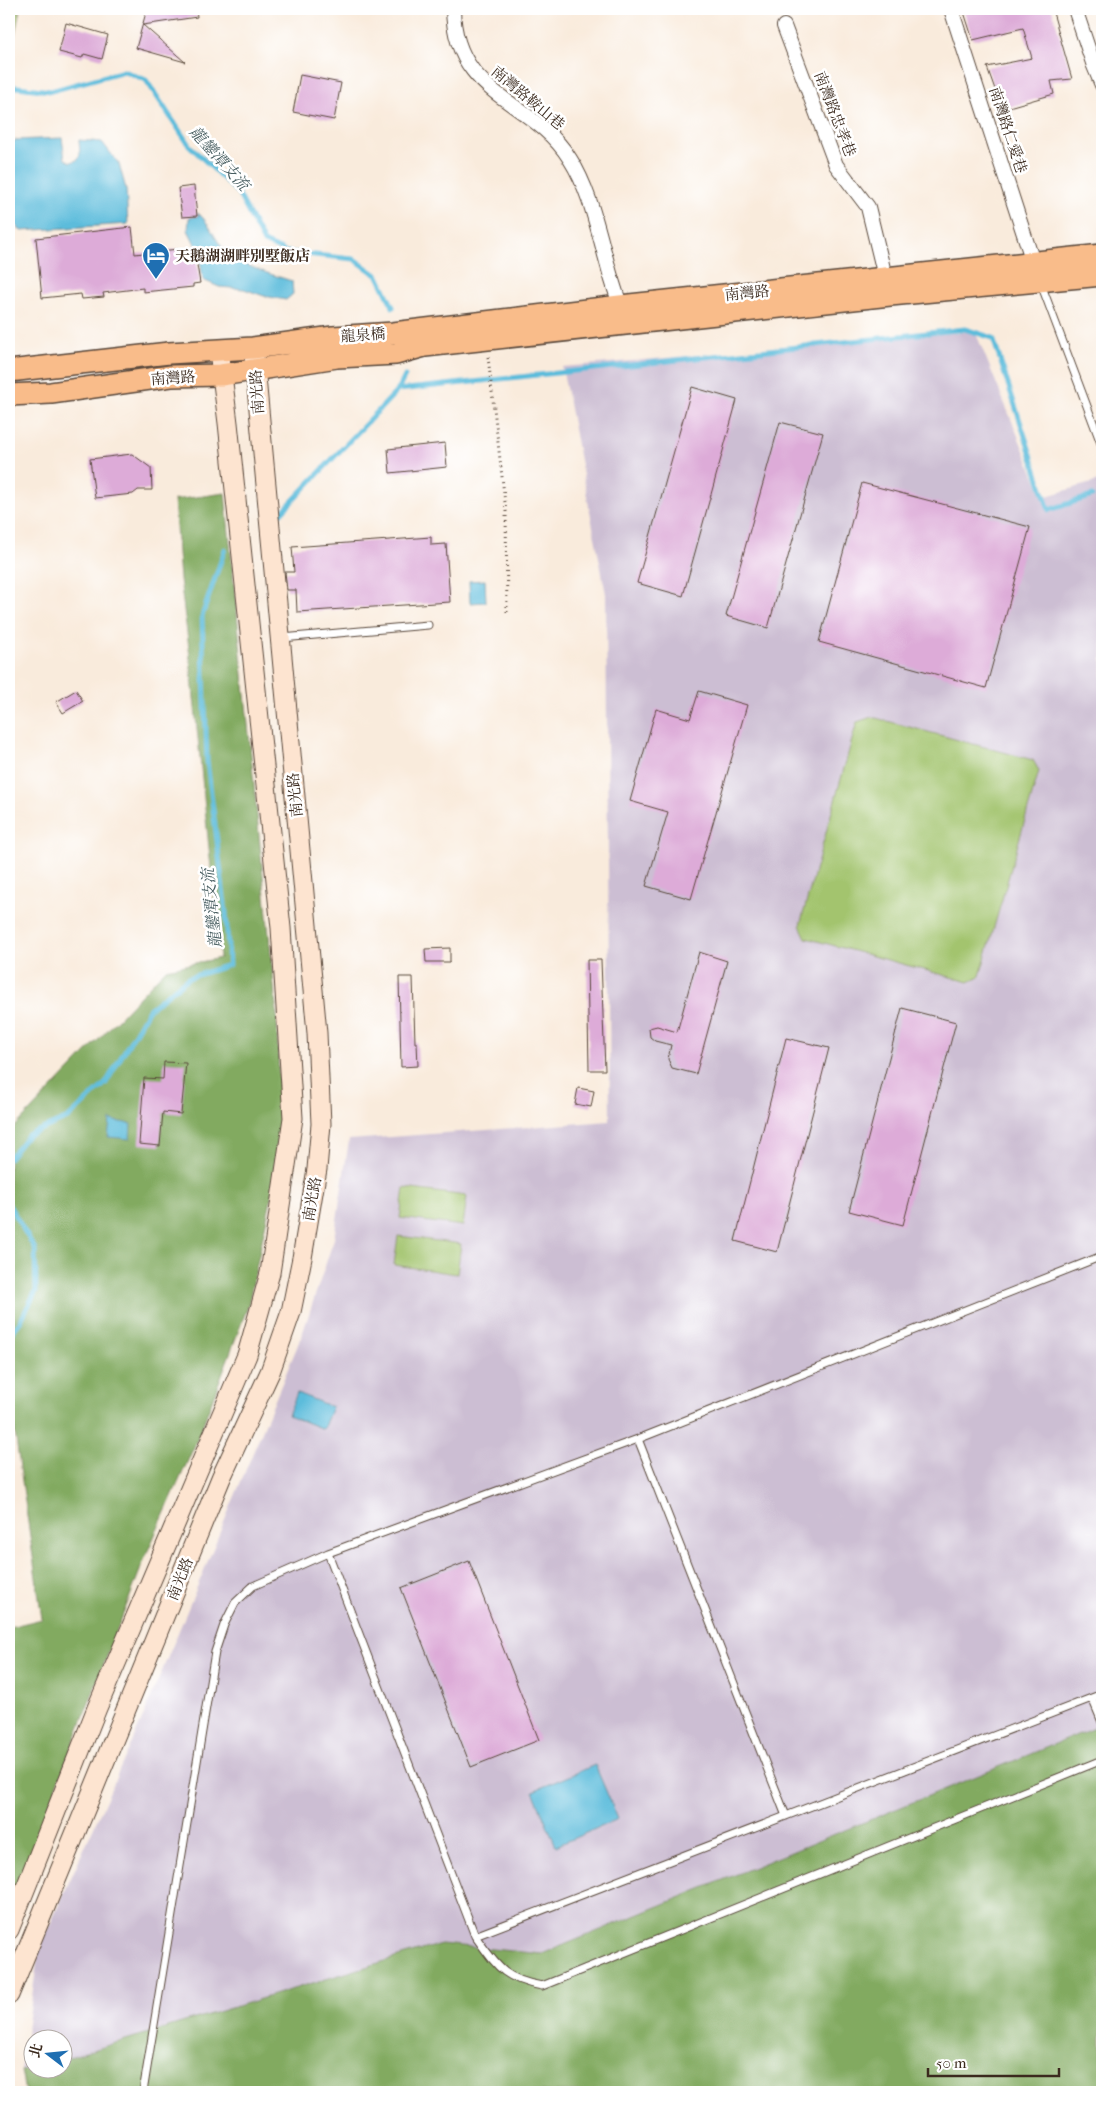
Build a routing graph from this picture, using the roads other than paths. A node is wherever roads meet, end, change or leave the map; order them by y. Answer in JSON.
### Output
{"nodes":[{"id":1,"x":453,"y":9,"type":"edge"},
{"id":2,"x":951,"y":9,"type":"edge"},
{"id":3,"x":1075,"y":9,"type":"edge"},
{"id":4,"x":784,"y":26,"type":"dead end"},
{"id":5,"x":1098,"y":64,"type":"edge"},
{"id":6,"x":1102,"y":85,"type":"edge"},
{"id":7,"x":1102,"y":255,"type":"edge"},
{"id":8,"x":1036,"y":272,"type":"junction"},
{"id":9,"x":1102,"y":275,"type":"edge"},
{"id":10,"x":888,"y":287,"type":"junction"},
{"id":11,"x":623,"y":315,"type":"junction"},
{"id":12,"x":393,"y":333,"type":"joint"},
{"id":13,"x":335,"y":347,"type":"junction"},
{"id":14,"x":253,"y":348,"type":"junction"},
{"id":15,"x":219,"y":351,"type":"junction"},
{"id":16,"x":396,"y":354,"type":"joint"},
{"id":17,"x":256,"y":369,"type":"junction"},
{"id":18,"x":9,"y":371,"type":"edge"},
{"id":19,"x":221,"y":375,"type":"junction"},
{"id":20,"x":9,"y":395,"type":"edge"},
{"id":21,"x":1102,"y":446,"type":"edge"},
{"id":22,"x":428,"y":625,"type":"dead end"},
{"id":23,"x":280,"y":639,"type":"junction"},
{"id":24,"x":1102,"y":1256,"type":"edge"},
{"id":25,"x":638,"y":1439,"type":"junction"},
{"id":26,"x":328,"y":1553,"type":"junction"},
{"id":27,"x":1102,"y":1694,"type":"edge"},
{"id":28,"x":1092,"y":1698,"type":"junction"},
{"id":29,"x":1102,"y":1722,"type":"edge"},
{"id":30,"x":1102,"y":1760,"type":"edge"},
{"id":31,"x":786,"y":1816,"type":"junction"},
{"id":32,"x":9,"y":1930,"type":"edge"},
{"id":33,"x":475,"y":1936,"type":"junction"},
{"id":34,"x":9,"y":1995,"type":"edge"},
{"id":35,"x":143,"y":2092,"type":"edge"}],
"edges":[{"from":1,"to":11,"type":"street","name":"南灣路鞍山巷"},
{"from":2,"to":8,"type":"street","name":"南灣路仁愛巷"},
{"from":3,"to":5,"type":"street"},
{"from":4,"to":10,"type":"street","name":"南灣路忠孝巷"},
{"from":5,"to":6,"type":"street"},
{"from":7,"to":8,"type":"main road","name":"南灣路"},
{"from":8,"to":9,"type":"main road","name":"南灣路"},
{"from":8,"to":10,"type":"main road","name":"南灣路"},
{"from":8,"to":21,"type":"lane"},
{"from":10,"to":11,"type":"main road","name":"南灣路"},
{"from":11,"to":12,"type":"main road","name":"南灣路"},
{"from":11,"to":16,"type":"main road","name":"南灣路"},
{"from":12,"to":13,"type":"main road","name":"龍泉橋"},
{"from":13,"to":14,"type":"main road","name":"南灣路"},
{"from":13,"to":16,"type":"main road","name":"龍泉橋"},
{"from":13,"to":17,"type":"main road","name":"南灣路"},
{"from":14,"to":15,"type":"main road","name":"南灣路"},
{"from":14,"to":17,"type":"street","name":"南光路"},
{"from":15,"to":18,"type":"main road","name":"南灣路"},
{"from":15,"to":19,"type":"street","name":"南光路"},
{"from":17,"to":19,"type":"main road","name":"南灣路"},
{"from":17,"to":23,"type":"street","name":"南光路"},
{"from":19,"to":20,"type":"main road","name":"南灣路"},
{"from":19,"to":32,"type":"street","name":"南光路"},
{"from":22,"to":23,"type":"lane"},
{"from":23,"to":34,"type":"street","name":"南光路"},
{"from":24,"to":25,"type":"lane"},
{"from":25,"to":26,"type":"lane"},
{"from":25,"to":31,"type":"lane"},
{"from":26,"to":33,"type":"lane"},
{"from":26,"to":35,"type":"lane"},
{"from":27,"to":28,"type":"lane"},
{"from":28,"to":29,"type":"lane"},
{"from":28,"to":31,"type":"lane"},
{"from":30,"to":33,"type":"lane"},
{"from":31,"to":33,"type":"lane"}]}
